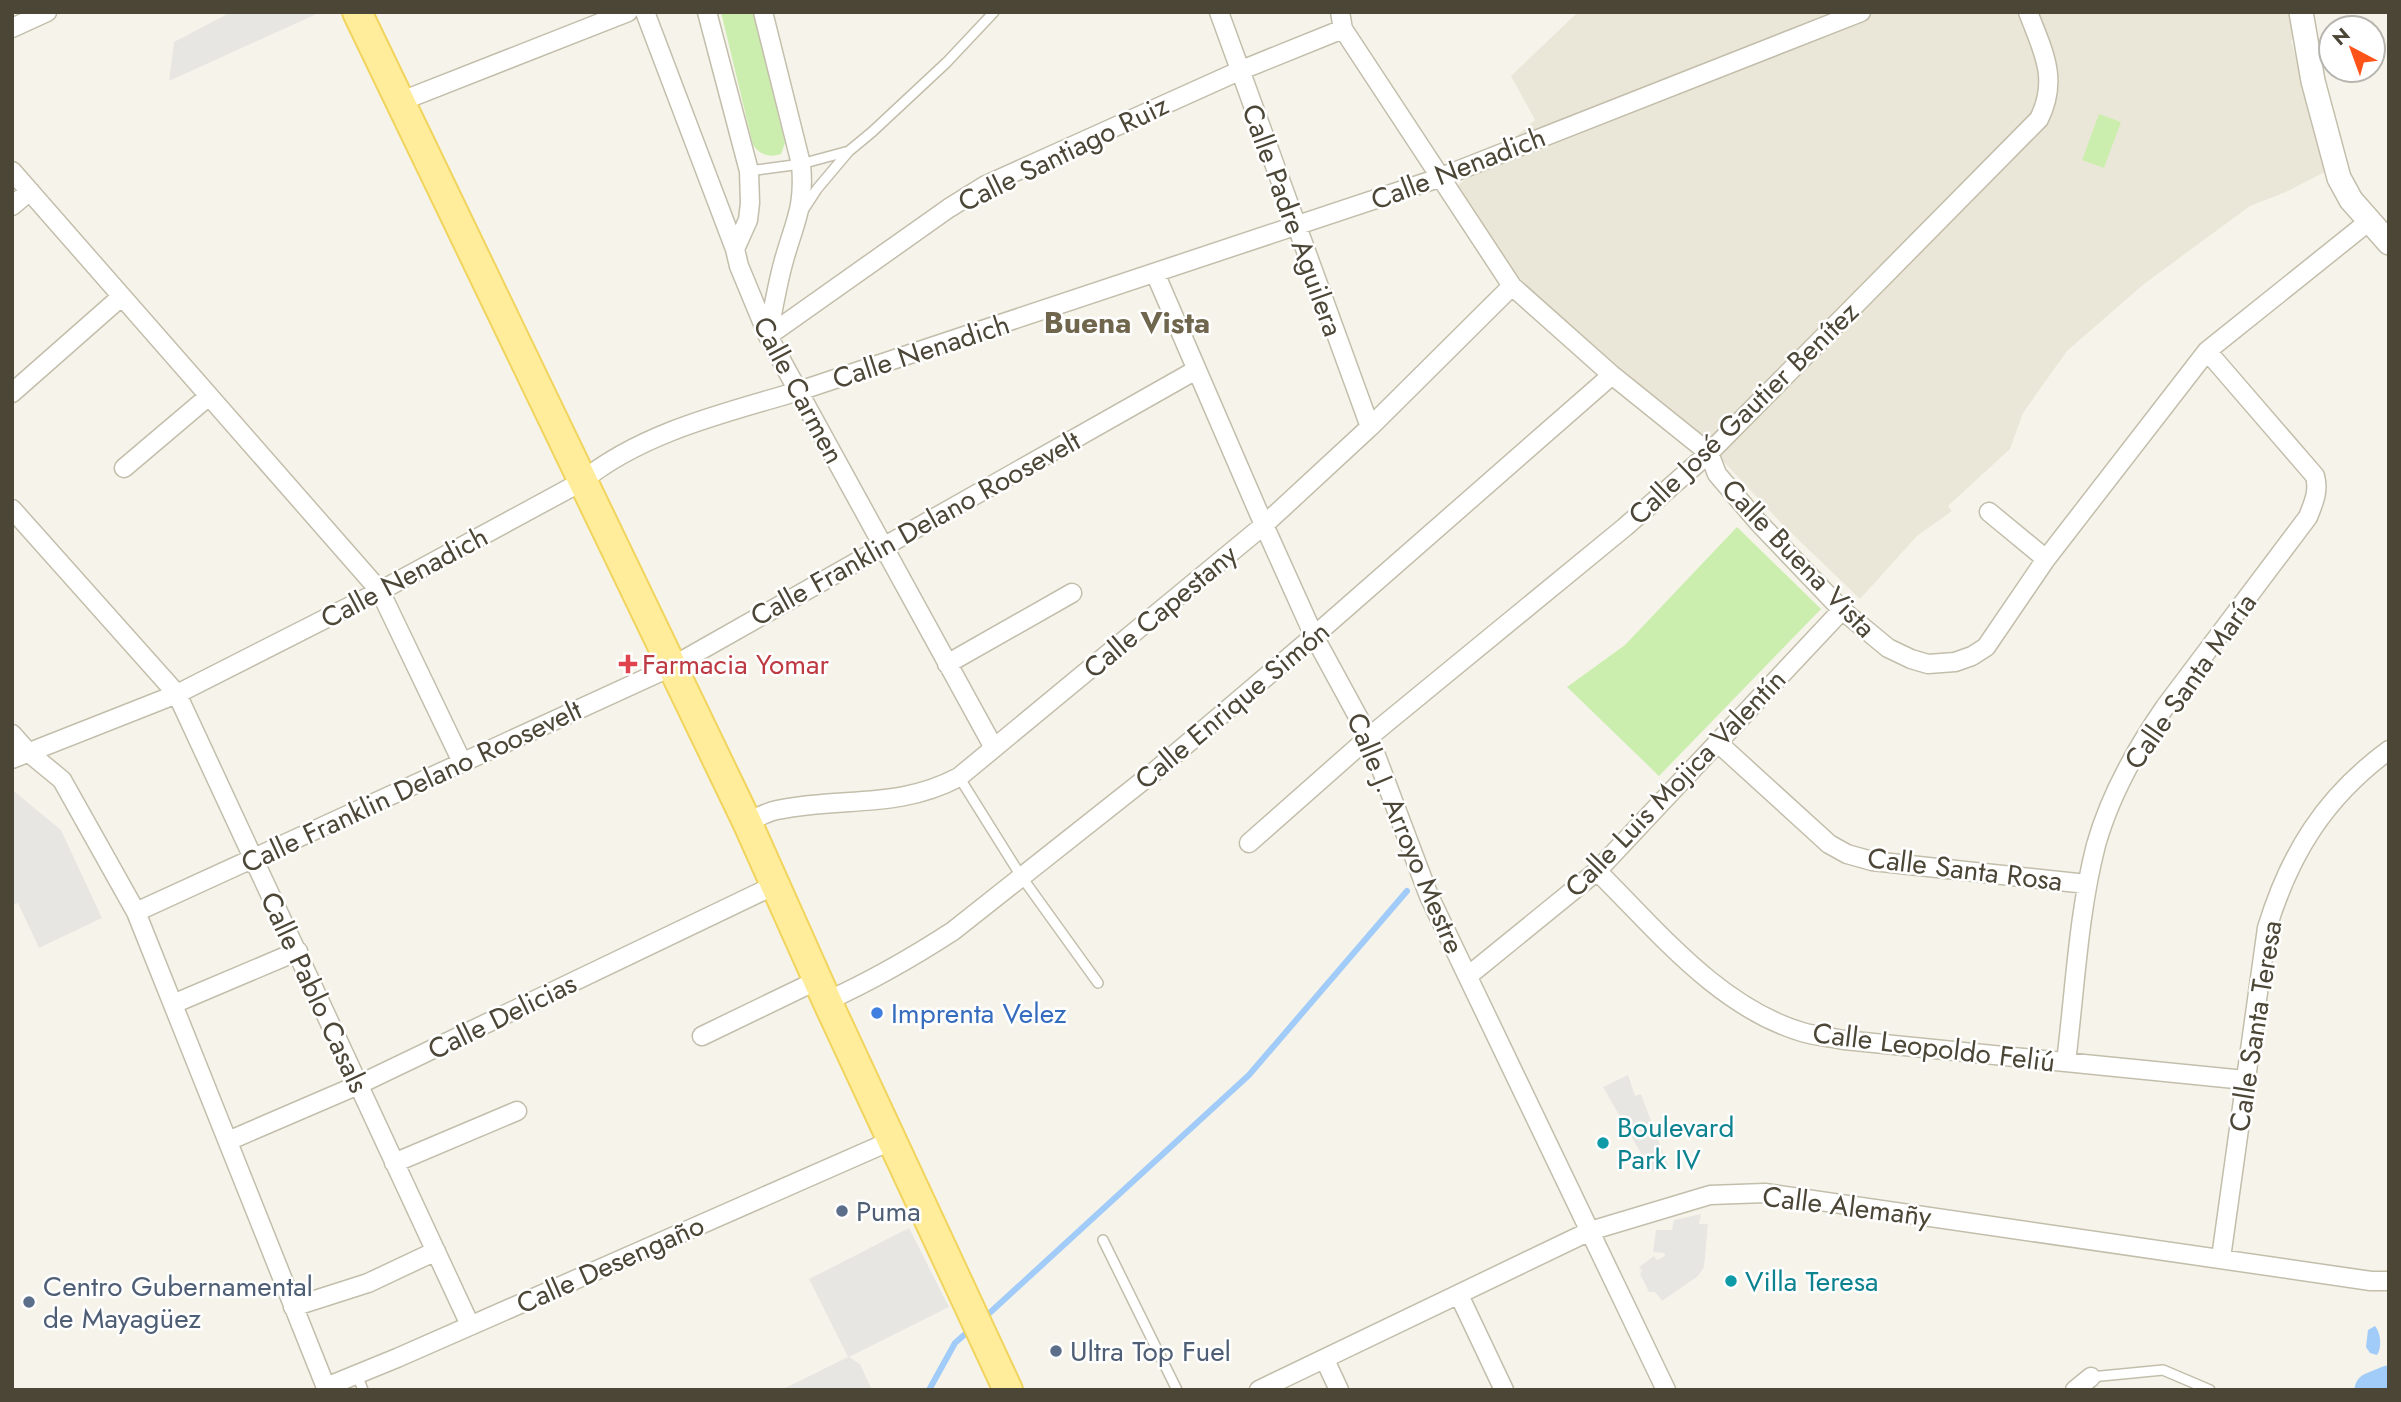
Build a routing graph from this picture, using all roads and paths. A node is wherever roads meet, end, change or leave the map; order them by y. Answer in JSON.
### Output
{"nodes":[{"id":1,"x":47,"y":12,"type":"edge"},
{"id":2,"x":357,"y":12,"type":"edge"},
{"id":3,"x":628,"y":12,"type":"edge"},
{"id":4,"x":645,"y":12,"type":"edge"},
{"id":5,"x":707,"y":12,"type":"edge"},
{"id":6,"x":763,"y":12,"type":"edge"},
{"id":7,"x":994,"y":12,"type":"edge"},
{"id":8,"x":1219,"y":12,"type":"edge"},
{"id":9,"x":1861,"y":12,"type":"edge"},
{"id":10,"x":2028,"y":12,"type":"edge"},
{"id":11,"x":2301,"y":12,"type":"edge"},
{"id":12,"x":1342,"y":21,"type":"edge"},
{"id":13,"x":12,"y":28,"type":"edge"},
{"id":14,"x":1239,"y":71,"type":"junction"},
{"id":15,"x":399,"y":102,"type":"junction"},
{"id":16,"x":849,"y":151,"type":"junction"},
{"id":17,"x":801,"y":164,"type":"junction"},
{"id":18,"x":12,"y":171,"type":"edge"},
{"id":19,"x":749,"y":172,"type":"junction"},
{"id":20,"x":1439,"y":178,"type":"junction"},
{"id":21,"x":30,"y":191,"type":"junction"},
{"id":22,"x":12,"y":206,"type":"edge"},
{"id":23,"x":799,"y":216,"type":"junction"},
{"id":24,"x":2368,"y":222,"type":"junction"},
{"id":25,"x":1296,"y":227,"type":"junction"},
{"id":26,"x":2389,"y":243,"type":"edge"},
{"id":27,"x":735,"y":249,"type":"junction"},
{"id":28,"x":1155,"y":273,"type":"junction"},
{"id":29,"x":1512,"y":286,"type":"junction"},
{"id":30,"x":121,"y":297,"type":"junction"},
{"id":31,"x":768,"y":336,"type":"junction"},
{"id":32,"x":2207,"y":351,"type":"junction"},
{"id":33,"x":1196,"y":370,"type":"junction"},
{"id":34,"x":1612,"y":375,"type":"junction"},
{"id":35,"x":799,"y":391,"type":"junction"},
{"id":36,"x":12,"y":393,"type":"edge"},
{"id":37,"x":209,"y":396,"type":"junction"},
{"id":38,"x":1370,"y":427,"type":"junction"},
{"id":39,"x":1709,"y":453,"type":"junction"},
{"id":40,"x":124,"y":468,"type":"dead end"},
{"id":41,"x":581,"y":481,"type":"junction"},
{"id":42,"x":12,"y":509,"type":"edge"},
{"id":43,"x":1989,"y":512,"type":"dead end"},
{"id":44,"x":1264,"y":525,"type":"junction"},
{"id":45,"x":883,"y":547,"type":"junction"},
{"id":46,"x":2046,"y":559,"type":"junction"},
{"id":47,"x":380,"y":591,"type":"junction"},
{"id":48,"x":1072,"y":593,"type":"dead end"},
{"id":49,"x":1842,"y":610,"type":"junction"},
{"id":50,"x":1314,"y":635,"type":"junction"},
{"id":51,"x":947,"y":664,"type":"junction"},
{"id":52,"x":671,"y":667,"type":"junction"},
{"id":53,"x":177,"y":695,"type":"junction"},
{"id":54,"x":12,"y":734,"type":"edge"},
{"id":55,"x":1369,"y":737,"type":"junction"},
{"id":56,"x":1717,"y":742,"type":"junction"},
{"id":57,"x":994,"y":748,"type":"junction"},
{"id":58,"x":2389,"y":750,"type":"edge"},
{"id":59,"x":20,"y":755,"type":"edge"},
{"id":60,"x":462,"y":762,"type":"junction"},
{"id":61,"x":959,"y":776,"type":"junction"},
{"id":62,"x":747,"y":822,"type":"junction"},
{"id":63,"x":1249,"y":843,"type":"dead end"},
{"id":64,"x":253,"y":858,"type":"junction"},
{"id":65,"x":1597,"y":871,"type":"junction"},
{"id":66,"x":1021,"y":876,"type":"junction"},
{"id":67,"x":2087,"y":884,"type":"junction"},
{"id":68,"x":775,"y":885,"type":"junction"},
{"id":69,"x":136,"y":912,"type":"junction"},
{"id":70,"x":298,"y":951,"type":"junction"},
{"id":71,"x":1468,"y":976,"type":"junction"},
{"id":72,"x":1098,"y":984,"type":"dead end"},
{"id":73,"x":822,"y":990,"type":"junction"},
{"id":74,"x":173,"y":1004,"type":"junction"},
{"id":75,"x":702,"y":1036,"type":"dead end"},
{"id":76,"x":2066,"y":1062,"type":"junction"},
{"id":77,"x":2245,"y":1080,"type":"junction"},
{"id":78,"x":358,"y":1085,"type":"junction"},
{"id":79,"x":517,"y":1111,"type":"dead end"},
{"id":80,"x":893,"y":1140,"type":"junction"},
{"id":81,"x":228,"y":1141,"type":"junction"},
{"id":82,"x":394,"y":1163,"type":"junction"},
{"id":83,"x":1590,"y":1231,"type":"junction"},
{"id":84,"x":1103,"y":1240,"type":"dead end"},
{"id":85,"x":436,"y":1251,"type":"junction"},
{"id":86,"x":2221,"y":1258,"type":"junction"},
{"id":87,"x":2389,"y":1281,"type":"edge"},
{"id":88,"x":1459,"y":1295,"type":"junction"},
{"id":89,"x":293,"y":1307,"type":"junction"},
{"id":90,"x":470,"y":1325,"type":"junction"},
{"id":91,"x":1325,"y":1360,"type":"junction"},
{"id":92,"x":2091,"y":1377,"type":"joint"},
{"id":93,"x":360,"y":1383,"type":"edge"},
{"id":94,"x":327,"y":1388,"type":"edge"},
{"id":95,"x":1008,"y":1390,"type":"edge"},
{"id":96,"x":1177,"y":1390,"type":"edge"},
{"id":97,"x":1259,"y":1390,"type":"edge"},
{"id":98,"x":1339,"y":1390,"type":"edge"},
{"id":99,"x":1504,"y":1390,"type":"edge"},
{"id":100,"x":1667,"y":1390,"type":"edge"},
{"id":101,"x":2075,"y":1390,"type":"edge"},
{"id":102,"x":2210,"y":1390,"type":"edge"}],
"edges":[{"from":1,"to":13,"type":"street"},
{"from":2,"to":15,"type":"main road"},
{"from":3,"to":15,"type":"street"},
{"from":4,"to":27,"type":"street","name":"Calle Carmen"},
{"from":5,"to":19,"type":"street"},
{"from":6,"to":17,"type":"street"},
{"from":7,"to":16,"type":"lane"},
{"from":8,"to":14,"type":"street","name":"Calle Padre Aguilera"},
{"from":9,"to":20,"type":"street","name":"Calle Nenadich"},
{"from":10,"to":39,"type":"street","name":"Calle José Gautier Benítez"},
{"from":11,"to":24,"type":"street"},
{"from":12,"to":14,"type":"street","name":"Calle Santiago Ruiz"},
{"from":12,"to":20,"type":"street","name":"Calle Buena Vista"},
{"from":14,"to":25,"type":"street","name":"Calle Padre Aguilera"},
{"from":14,"to":31,"type":"street","name":"Calle Santiago Ruiz"},
{"from":15,"to":41,"type":"main road"},
{"from":16,"to":17,"type":"lane"},
{"from":16,"to":23,"type":"lane"},
{"from":17,"to":19,"type":"lane"},
{"from":17,"to":23,"type":"street"},
{"from":18,"to":21,"type":"street"},
{"from":19,"to":27,"type":"street"},
{"from":20,"to":25,"type":"street","name":"Calle Nenadich"},
{"from":20,"to":29,"type":"street","name":"Calle Buena Vista"},
{"from":21,"to":22,"type":"street"},
{"from":21,"to":30,"type":"street"},
{"from":23,"to":31,"type":"street"},
{"from":24,"to":26,"type":"street"},
{"from":24,"to":32,"type":"street","name":"Calle Buena Vista"},
{"from":25,"to":28,"type":"street","name":"Calle Nenadich"},
{"from":25,"to":38,"type":"street","name":"Calle Padre Aguilera"},
{"from":27,"to":31,"type":"street","name":"Calle Carmen"},
{"from":28,"to":33,"type":"street","name":"Calle J. Arroyo Mestre"},
{"from":28,"to":35,"type":"street","name":"Calle Nenadich"},
{"from":29,"to":34,"type":"street","name":"Calle Buena Vista"},
{"from":29,"to":38,"type":"street","name":"Calle Capestany"},
{"from":30,"to":36,"type":"street"},
{"from":30,"to":37,"type":"street"},
{"from":31,"to":35,"type":"street","name":"Calle Carmen"},
{"from":32,"to":46,"type":"street","name":"Calle Buena Vista"},
{"from":32,"to":67,"type":"street","name":"Calle Santa María"},
{"from":33,"to":44,"type":"street","name":"Calle J. Arroyo Mestre"},
{"from":33,"to":45,"type":"street","name":"Calle Franklin Delano Roosevelt"},
{"from":34,"to":39,"type":"street","name":"Calle Buena Vista"},
{"from":34,"to":50,"type":"street","name":"Calle Enrique Simón"},
{"from":35,"to":41,"type":"street","name":"Calle Nenadich"},
{"from":35,"to":45,"type":"street","name":"Calle Carmen"},
{"from":37,"to":40,"type":"street"},
{"from":37,"to":47,"type":"street"},
{"from":38,"to":44,"type":"street","name":"Calle Capestany"},
{"from":39,"to":49,"type":"street","name":"Calle Buena Vista"},
{"from":39,"to":55,"type":"street","name":"Calle José Gautier Benítez"},
{"from":41,"to":47,"type":"street","name":"Calle Nenadich"},
{"from":41,"to":52,"type":"main road"},
{"from":42,"to":53,"type":"street","name":"Calle Pablo Casals"},
{"from":43,"to":46,"type":"street"},
{"from":44,"to":50,"type":"street","name":"Calle J. Arroyo Mestre"},
{"from":44,"to":57,"type":"street","name":"Calle Capestany"},
{"from":45,"to":51,"type":"street","name":"Calle Carmen"},
{"from":45,"to":52,"type":"street","name":"Calle Franklin Delano Roosevelt"},
{"from":46,"to":49,"type":"street","name":"Calle Buena Vista"},
{"from":47,"to":53,"type":"street","name":"Calle Nenadich"},
{"from":47,"to":60,"type":"street"},
{"from":48,"to":51,"type":"street"},
{"from":49,"to":56,"type":"street","name":"Calle Luis Mojica Valentín"},
{"from":50,"to":55,"type":"street","name":"Calle J. Arroyo Mestre"},
{"from":50,"to":66,"type":"street","name":"Calle Enrique Simón"},
{"from":51,"to":57,"type":"street","name":"Calle Carmen"},
{"from":52,"to":60,"type":"street","name":"Calle Franklin Delano Roosevelt"},
{"from":52,"to":62,"type":"main road"},
{"from":53,"to":59,"type":"street","name":"Calle Nenadich"},
{"from":53,"to":64,"type":"street","name":"Calle Pablo Casals"},
{"from":54,"to":59,"type":"street"},
{"from":55,"to":63,"type":"street","name":"Calle José Gautier Benítez"},
{"from":55,"to":71,"type":"street","name":"Calle J. Arroyo Mestre"},
{"from":56,"to":65,"type":"street","name":"Calle Luis Mojica Valentín"},
{"from":56,"to":67,"type":"street","name":"Calle Santa Rosa"},
{"from":57,"to":61,"type":"street","name":"Calle Capestany"},
{"from":58,"to":77,"type":"street","name":"Calle Santa Teresa"},
{"from":59,"to":69,"type":"street"},
{"from":60,"to":64,"type":"street","name":"Calle Franklin Delano Roosevelt"},
{"from":61,"to":62,"type":"street","name":"Calle Capestany"},
{"from":61,"to":66,"type":"lane"},
{"from":62,"to":68,"type":"main road"},
{"from":64,"to":69,"type":"street","name":"Calle Franklin Delano Roosevelt"},
{"from":64,"to":70,"type":"street","name":"Calle Pablo Casals"},
{"from":65,"to":71,"type":"street","name":"Calle Luis Mojica Valentín"},
{"from":65,"to":76,"type":"street","name":"Calle Leopoldo Feliú"},
{"from":66,"to":72,"type":"lane"},
{"from":66,"to":73,"type":"street","name":"Calle Enrique Simón"},
{"from":67,"to":76,"type":"street","name":"Calle Santa María"},
{"from":68,"to":73,"type":"main road"},
{"from":68,"to":78,"type":"street","name":"Calle Delicias"},
{"from":69,"to":74,"type":"street"},
{"from":70,"to":74,"type":"street"},
{"from":70,"to":78,"type":"street","name":"Calle Pablo Casals"},
{"from":71,"to":83,"type":"street","name":"Calle J. Arroyo Mestre"},
{"from":73,"to":75,"type":"street","name":"Calle Enrique Simón"},
{"from":73,"to":80,"type":"main road"},
{"from":74,"to":81,"type":"street"},
{"from":76,"to":77,"type":"street","name":"Calle Leopoldo Feliú"},
{"from":77,"to":86,"type":"street","name":"Calle Santa Teresa"},
{"from":78,"to":81,"type":"street","name":"Calle Delicias"},
{"from":78,"to":82,"type":"street","name":"Calle Pablo Casals"},
{"from":79,"to":82,"type":"street"},
{"from":80,"to":90,"type":"street","name":"Calle Desengaño"},
{"from":80,"to":95,"type":"main road"},
{"from":81,"to":89,"type":"street"},
{"from":82,"to":85,"type":"street","name":"Calle Pablo Casals"},
{"from":83,"to":86,"type":"street","name":"Calle Alemañy"},
{"from":83,"to":88,"type":"street","name":"Calle Alemañy"},
{"from":83,"to":100,"type":"street","name":"Calle J. Arroyo Mestre"},
{"from":84,"to":96,"type":"lane"},
{"from":85,"to":89,"type":"street"},
{"from":85,"to":90,"type":"street","name":"Calle Pablo Casals"},
{"from":86,"to":87,"type":"street","name":"Calle Alemañy"},
{"from":88,"to":91,"type":"street","name":"Calle Alemañy"},
{"from":88,"to":99,"type":"street"},
{"from":89,"to":94,"type":"street"},
{"from":90,"to":93,"type":"street","name":"Calle Desengaño"},
{"from":91,"to":97,"type":"street","name":"Calle Alemañy"},
{"from":91,"to":98,"type":"street"},
{"from":92,"to":101,"type":"street"},
{"from":92,"to":102,"type":"lane"},
{"from":93,"to":94,"type":"street","name":"Calle Desengaño"}]}
